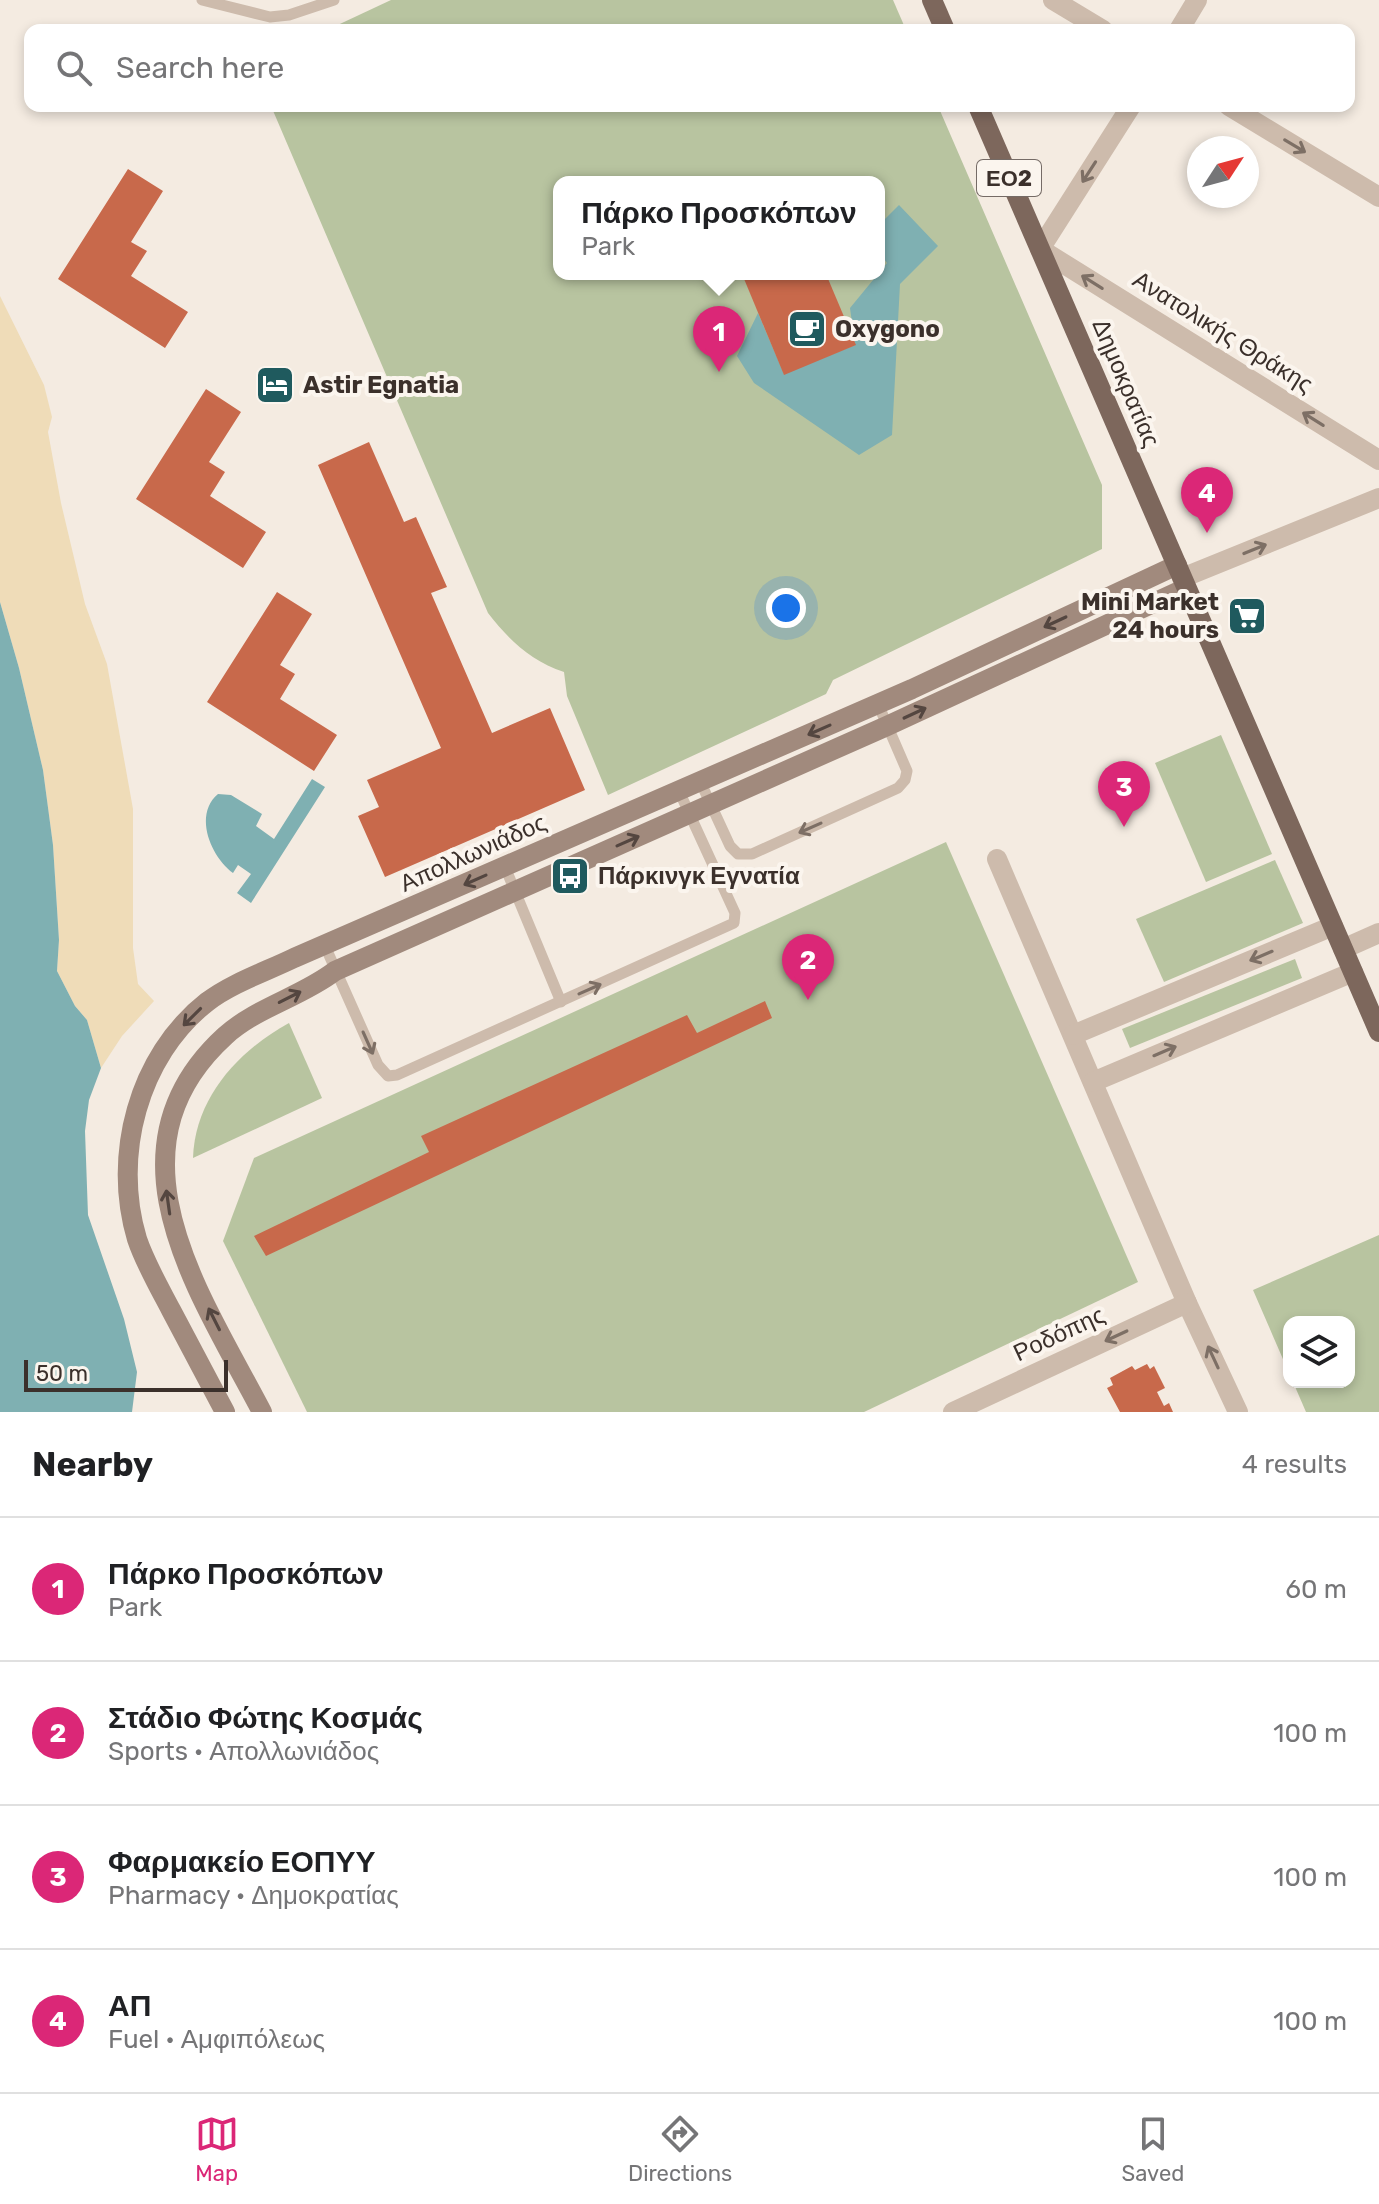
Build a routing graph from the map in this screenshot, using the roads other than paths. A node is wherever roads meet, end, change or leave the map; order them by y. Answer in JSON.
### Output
{"nodes":[{"id":1,"x":202,"y":0,"type":"edge"},
{"id":2,"x":334,"y":0,"type":"edge"},
{"id":3,"x":932,"y":0,"type":"edge"},
{"id":4,"x":1053,"y":0,"type":"edge"},
{"id":5,"x":1197,"y":0,"type":"edge"},
{"id":6,"x":942,"y":24,"type":"edge"},
{"id":7,"x":1093,"y":24,"type":"edge"},
{"id":8,"x":1183,"y":24,"type":"edge"},
{"id":9,"x":981,"y":112,"type":"edge"},
{"id":10,"x":1127,"y":112,"type":"edge"},
{"id":11,"x":1239,"y":112,"type":"edge"},
{"id":12,"x":1379,"y":197,"type":"edge"},
{"id":13,"x":1040,"y":249,"type":"junction"},
{"id":14,"x":1379,"y":460,"type":"edge"},
{"id":15,"x":1379,"y":498,"type":"edge"},
{"id":16,"x":1182,"y":577,"type":"junction"},
{"id":17,"x":878,"y":704,"type":"junction"},
{"id":18,"x":887,"y":726,"type":"junction"},
{"id":19,"x":700,"y":781,"type":"junction"},
{"id":20,"x":679,"y":791,"type":"junction"},
{"id":21,"x":710,"y":804,"type":"junction"},
{"id":22,"x":689,"y":814,"type":"junction"},
{"id":23,"x":997,"y":859,"type":"dead end"},
{"id":24,"x":505,"y":867,"type":"junction"},
{"id":25,"x":515,"y":891,"type":"junction"},
{"id":26,"x":1333,"y":926,"type":"junction"},
{"id":27,"x":1379,"y":933,"type":"edge"},
{"id":28,"x":325,"y":946,"type":"junction"},
{"id":29,"x":1343,"y":949,"type":"junction"},
{"id":30,"x":335,"y":971,"type":"junction"},
{"id":31,"x":1353,"y":972,"type":"junction"},
{"id":32,"x":561,"y":1002,"type":"junction"},
{"id":33,"x":1379,"y":1032,"type":"edge"},
{"id":34,"x":1073,"y":1035,"type":"junction"},
{"id":35,"x":1093,"y":1082,"type":"junction"},
{"id":36,"x":1187,"y":1303,"type":"junction"},
{"id":37,"x":963,"y":1410,"type":"edge"},
{"id":38,"x":225,"y":1412,"type":"edge"},
{"id":39,"x":262,"y":1412,"type":"edge"},
{"id":40,"x":1238,"y":1412,"type":"edge"}],
"edges":[{"from":1,"to":2,"type":"lane"},
{"from":3,"to":6,"type":"main road"},
{"from":4,"to":7,"type":"street"},
{"from":5,"to":8,"type":"street"},
{"from":9,"to":13,"type":"main road","name":"Δημοκρατίας","number":"ΕΟ2"},
{"from":10,"to":13,"type":"street","one_way":true},
{"from":11,"to":12,"type":"street","one_way":true},
{"from":14,"to":13,"type":"street","name":"Ανατολικής Θράκης","one_way":true},
{"from":13,"to":16,"type":"main road","name":"Δημοκρατίας","number":"ΕΟ2"},
{"from":16,"to":15,"type":"street","one_way":true},
{"from":16,"to":17,"type":"main road","name":"Απολλωνιάδος","one_way":true},
{"from":18,"to":16,"type":"main road","one_way":true},
{"from":16,"to":26,"type":"main road","name":"Δημοκρατίας","number":"ΕΟ2"},
{"from":17,"to":18,"type":"lane"},
{"from":17,"to":19,"type":"main road","name":"Απολλωνιάδος","one_way":true},
{"from":18,"to":21,"type":"main road"},
{"from":18,"to":21,"type":"lane","one_way":true},
{"from":19,"to":20,"type":"main road","name":"Απολλωνιάδος"},
{"from":19,"to":21,"type":"lane"},
{"from":20,"to":22,"type":"lane"},
{"from":20,"to":24,"type":"main road","name":"Απολλωνιάδος"},
{"from":21,"to":22,"type":"main road"},
{"from":25,"to":22,"type":"main road","one_way":true},
{"from":32,"to":22,"type":"lane","one_way":true},
{"from":23,"to":34,"type":"street"},
{"from":24,"to":25,"type":"lane"},
{"from":24,"to":28,"type":"main road","name":"Απολλωνιάδος","one_way":true},
{"from":25,"to":30,"type":"main road"},
{"from":25,"to":32,"type":"lane"},
{"from":26,"to":29,"type":"main road","name":"Δημοκρατίας","number":"ΕΟ2"},
{"from":26,"to":34,"type":"street","one_way":true},
{"from":27,"to":29,"type":"street"},
{"from":28,"to":30,"type":"lane"},
{"from":28,"to":38,"type":"main road","name":"Απολλωνιάδος","one_way":true},
{"from":29,"to":31,"type":"main road","name":"Δημοκρατίας","number":"ΕΟ2"},
{"from":30,"to":32,"type":"lane","one_way":true},
{"from":39,"to":30,"type":"main road","one_way":true},
{"from":31,"to":33,"type":"main road","name":"Δημοκρατίας","number":"ΕΟ2"},
{"from":35,"to":31,"type":"street","one_way":true},
{"from":34,"to":35,"type":"street"},
{"from":35,"to":36,"type":"street"},
{"from":36,"to":37,"type":"street","name":"Ροδόπης","one_way":true},
{"from":40,"to":36,"type":"street","one_way":true}]}
